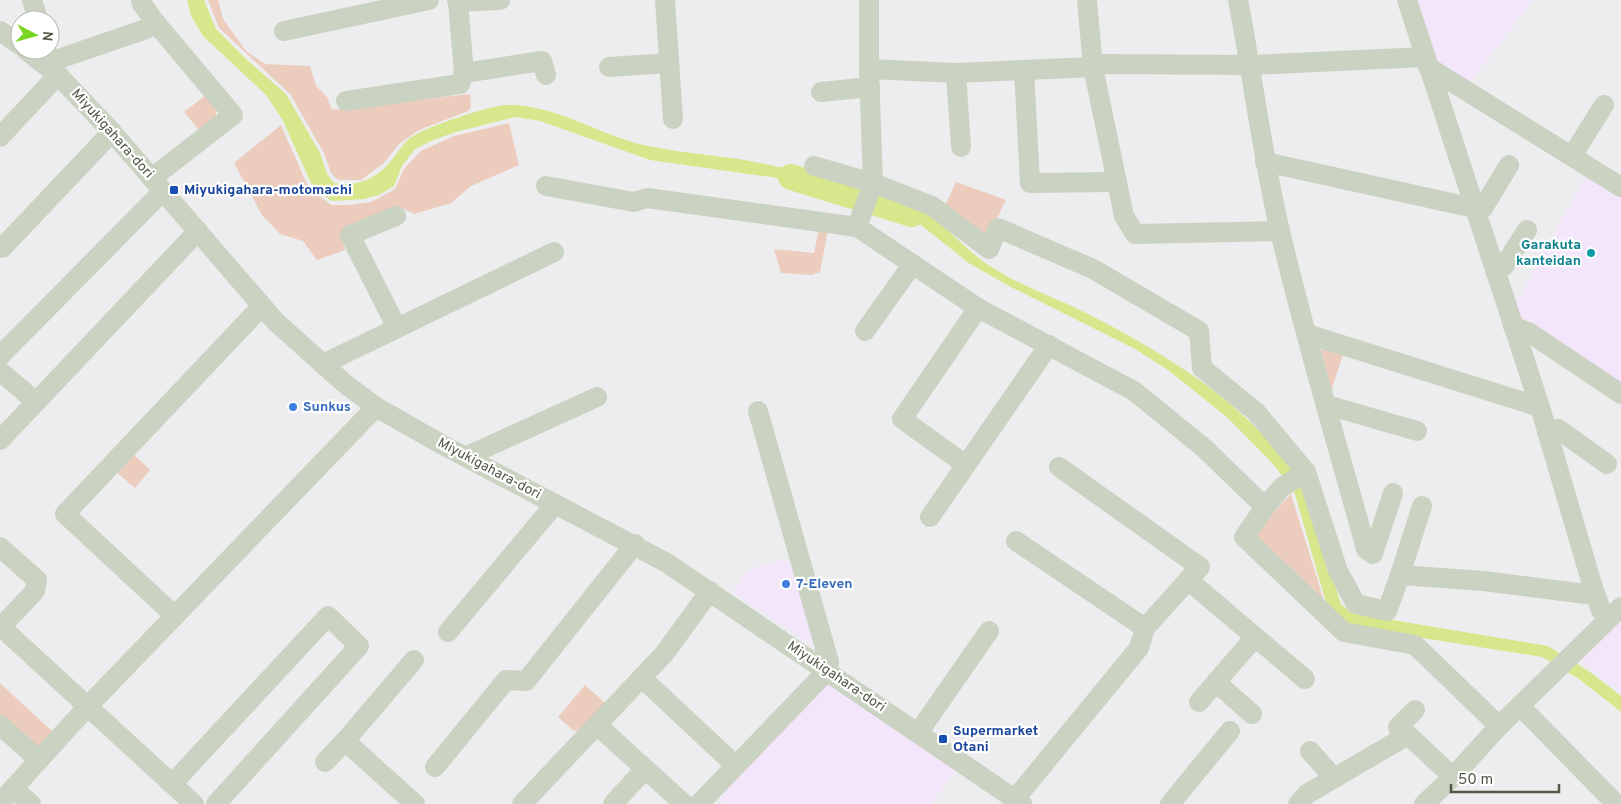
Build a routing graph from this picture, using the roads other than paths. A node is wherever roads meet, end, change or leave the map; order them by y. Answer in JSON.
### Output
{"nodes":[{"id":1,"x":141,"y":0,"type":"edge"},
{"id":2,"x":429,"y":0,"type":"edge"},
{"id":3,"x":500,"y":0,"type":"edge"},
{"id":4,"x":664,"y":0,"type":"edge"},
{"id":5,"x":869,"y":0,"type":"edge"},
{"id":6,"x":1087,"y":0,"type":"edge"},
{"id":7,"x":1238,"y":0,"type":"edge"},
{"id":8,"x":1407,"y":0,"type":"edge"},
{"id":9,"x":458,"y":1,"type":"edge"},
{"id":10,"x":155,"y":22,"type":"junction"},
{"id":11,"x":284,"y":31,"type":"dead end"},
{"id":12,"x":1427,"y":62,"type":"junction"},
{"id":13,"x":50,"y":63,"type":"edge"},
{"id":14,"x":669,"y":63,"type":"junction"},
{"id":15,"x":1251,"y":66,"type":"junction"},
{"id":16,"x":609,"y":67,"type":"dead end"},
{"id":17,"x":1093,"y":67,"type":"junction"},
{"id":18,"x":1024,"y":70,"type":"junction"},
{"id":19,"x":464,"y":73,"type":"junction"},
{"id":20,"x":956,"y":73,"type":"junction"},
{"id":21,"x":546,"y":75,"type":"dead end"},
{"id":22,"x":869,"y":78,"type":"junction"},
{"id":23,"x":821,"y":92,"type":"dead end"},
{"id":24,"x":346,"y":101,"type":"dead end"},
{"id":25,"x":1604,"y":105,"type":"dead end"},
{"id":26,"x":673,"y":119,"type":"dead end"},
{"id":27,"x":112,"y":132,"type":"junction"},
{"id":28,"x":0,"y":137,"type":"edge"},
{"id":29,"x":961,"y":147,"type":"dead end"},
{"id":30,"x":1572,"y":156,"type":"junction"},
{"id":31,"x":1266,"y":162,"type":"junction"},
{"id":32,"x":1508,"y":165,"type":"dead end"},
{"id":33,"x":814,"y":166,"type":"dead end"},
{"id":34,"x":1117,"y":182,"type":"junction"},
{"id":35,"x":873,"y":183,"type":"junction"},
{"id":36,"x":157,"y":184,"type":"junction"},
{"id":37,"x":546,"y":186,"type":"dead end"},
{"id":38,"x":1621,"y":187,"type":"edge"},
{"id":39,"x":1474,"y":208,"type":"junction"},
{"id":40,"x":396,"y":216,"type":"dead end"},
{"id":41,"x":857,"y":227,"type":"junction"},
{"id":42,"x":1527,"y":230,"type":"dead end"},
{"id":43,"x":198,"y":231,"type":"junction"},
{"id":44,"x":1280,"y":231,"type":"junction"},
{"id":45,"x":2,"y":248,"type":"dead end"},
{"id":46,"x":554,"y":252,"type":"dead end"},
{"id":47,"x":912,"y":265,"type":"junction"},
{"id":48,"x":1495,"y":271,"type":"junction"},
{"id":49,"x":262,"y":306,"type":"junction"},
{"id":50,"x":978,"y":308,"type":"junction"},
{"id":51,"x":1513,"y":326,"type":"junction"},
{"id":52,"x":397,"y":328,"type":"junction"},
{"id":53,"x":865,"y":331,"type":"dead end"},
{"id":54,"x":1307,"y":334,"type":"junction"},
{"id":55,"x":1050,"y":345,"type":"junction"},
{"id":56,"x":0,"y":356,"type":"edge"},
{"id":57,"x":323,"y":364,"type":"junction"},
{"id":58,"x":0,"y":371,"type":"edge"},
{"id":59,"x":1621,"y":394,"type":"edge"},
{"id":60,"x":597,"y":397,"type":"dead end"},
{"id":61,"x":36,"y":402,"type":"junction"},
{"id":62,"x":1327,"y":405,"type":"junction"},
{"id":63,"x":376,"y":407,"type":"junction"},
{"id":64,"x":1540,"y":407,"type":"junction"},
{"id":65,"x":758,"y":411,"type":"dead end"},
{"id":66,"x":1417,"y":431,"type":"dead end"},
{"id":67,"x":1547,"y":433,"type":"junction"},
{"id":68,"x":0,"y":440,"type":"edge"},
{"id":69,"x":465,"y":457,"type":"junction"},
{"id":70,"x":1607,"y":464,"type":"dead end"},
{"id":71,"x":966,"y":465,"type":"junction"},
{"id":72,"x":1059,"y":467,"type":"dead end"},
{"id":73,"x":1306,"y":472,"type":"junction"},
{"id":74,"x":1393,"y":493,"type":"dead end"},
{"id":75,"x":555,"y":504,"type":"junction"},
{"id":76,"x":1422,"y":506,"type":"dead end"},
{"id":77,"x":1265,"y":507,"type":"junction"},
{"id":78,"x":930,"y":516,"type":"dead end"},
{"id":79,"x":1016,"y":541,"type":"dead end"},
{"id":80,"x":635,"y":544,"type":"junction"},
{"id":81,"x":0,"y":547,"type":"edge"},
{"id":82,"x":1400,"y":575,"type":"junction"},
{"id":83,"x":1188,"y":580,"type":"junction"},
{"id":84,"x":710,"y":591,"type":"junction"},
{"id":85,"x":1594,"y":591,"type":"junction"},
{"id":86,"x":1614,"y":613,"type":"edge"},
{"id":87,"x":174,"y":616,"type":"junction"},
{"id":88,"x":0,"y":627,"type":"edge"},
{"id":89,"x":1145,"y":628,"type":"junction"},
{"id":90,"x":988,"y":631,"type":"dead end"},
{"id":91,"x":448,"y":632,"type":"dead end"},
{"id":92,"x":1255,"y":637,"type":"junction"},
{"id":93,"x":414,"y":660,"type":"dead end"},
{"id":94,"x":827,"y":670,"type":"junction"},
{"id":95,"x":642,"y":678,"type":"junction"},
{"id":96,"x":1305,"y":679,"type":"dead end"},
{"id":97,"x":1216,"y":682,"type":"junction"},
{"id":98,"x":1199,"y":702,"type":"dead end"},
{"id":99,"x":88,"y":706,"type":"junction"},
{"id":100,"x":1520,"y":706,"type":"junction"},
{"id":101,"x":1415,"y":710,"type":"dead end"},
{"id":102,"x":1252,"y":714,"type":"dead end"},
{"id":103,"x":0,"y":725,"type":"edge"},
{"id":104,"x":597,"y":725,"type":"junction"},
{"id":105,"x":1499,"y":726,"type":"junction"},
{"id":106,"x":1230,"y":731,"type":"dead end"},
{"id":107,"x":918,"y":733,"type":"junction"},
{"id":108,"x":1408,"y":735,"type":"junction"},
{"id":109,"x":345,"y":741,"type":"junction"},
{"id":110,"x":1310,"y":751,"type":"dead end"},
{"id":111,"x":38,"y":760,"type":"junction"},
{"id":112,"x":325,"y":762,"type":"dead end"},
{"id":113,"x":735,"y":765,"type":"junction"},
{"id":114,"x":435,"y":768,"type":"dead end"},
{"id":115,"x":645,"y":769,"type":"junction"},
{"id":116,"x":1453,"y":777,"type":"junction"},
{"id":117,"x":1334,"y":778,"type":"junction"},
{"id":118,"x":172,"y":784,"type":"junction"},
{"id":119,"x":7,"y":796,"type":"edge"},
{"id":120,"x":705,"y":802,"type":"edge"},
{"id":121,"x":1018,"y":802,"type":"edge"},
{"id":122,"x":31,"y":804,"type":"edge"},
{"id":123,"x":194,"y":804,"type":"edge"},
{"id":124,"x":216,"y":804,"type":"edge"},
{"id":125,"x":415,"y":804,"type":"edge"},
{"id":126,"x":522,"y":804,"type":"edge"},
{"id":127,"x":613,"y":804,"type":"edge"},
{"id":128,"x":684,"y":804,"type":"edge"},
{"id":129,"x":1170,"y":804,"type":"edge"},
{"id":130,"x":1298,"y":804,"type":"edge"},
{"id":131,"x":1424,"y":804,"type":"edge"},
{"id":132,"x":1616,"y":804,"type":"edge"}],
"edges":[{"from":1,"to":10,"type":"street"},
{"from":2,"to":11,"type":"street"},
{"from":3,"to":9,"type":"street"},
{"from":4,"to":14,"type":"street"},
{"from":5,"to":22,"type":"street"},
{"from":6,"to":17,"type":"street"},
{"from":7,"to":15,"type":"street"},
{"from":8,"to":12,"type":"street"},
{"from":9,"to":19,"type":"street"},
{"from":10,"to":13,"type":"street"},
{"from":10,"to":36,"type":"street"},
{"from":12,"to":15,"type":"street"},
{"from":12,"to":30,"type":"street"},
{"from":12,"to":39,"type":"street"},
{"from":13,"to":27,"type":"street","name":"Miyukigahara-dori"},
{"from":13,"to":28,"type":"street"},
{"from":14,"to":16,"type":"street"},
{"from":14,"to":26,"type":"street"},
{"from":15,"to":17,"type":"street"},
{"from":15,"to":31,"type":"street"},
{"from":17,"to":18,"type":"street"},
{"from":17,"to":34,"type":"street"},
{"from":18,"to":20,"type":"street"},
{"from":18,"to":34,"type":"street"},
{"from":19,"to":21,"type":"street"},
{"from":19,"to":24,"type":"street"},
{"from":20,"to":22,"type":"street"},
{"from":20,"to":29,"type":"street"},
{"from":22,"to":23,"type":"street"},
{"from":22,"to":35,"type":"street"},
{"from":25,"to":30,"type":"street"},
{"from":27,"to":36,"type":"street","name":"Miyukigahara-dori"},
{"from":27,"to":45,"type":"street"},
{"from":30,"to":38,"type":"street"},
{"from":31,"to":39,"type":"street"},
{"from":31,"to":44,"type":"street"},
{"from":32,"to":39,"type":"street"},
{"from":33,"to":35,"type":"street"},
{"from":34,"to":44,"type":"street"},
{"from":35,"to":41,"type":"street"},
{"from":35,"to":73,"type":"street"},
{"from":36,"to":43,"type":"street","name":"Miyukigahara-dori"},
{"from":36,"to":56,"type":"street"},
{"from":37,"to":41,"type":"street"},
{"from":39,"to":48,"type":"street"},
{"from":40,"to":52,"type":"street"},
{"from":41,"to":47,"type":"street"},
{"from":42,"to":48,"type":"street"},
{"from":43,"to":49,"type":"street","name":"Miyukigahara-dori"},
{"from":43,"to":61,"type":"street"},
{"from":44,"to":54,"type":"street"},
{"from":46,"to":52,"type":"street"},
{"from":47,"to":50,"type":"street"},
{"from":47,"to":53,"type":"street"},
{"from":48,"to":51,"type":"street"},
{"from":49,"to":57,"type":"street","name":"Miyukigahara-dori"},
{"from":49,"to":87,"type":"street"},
{"from":50,"to":55,"type":"street"},
{"from":50,"to":71,"type":"street"},
{"from":51,"to":59,"type":"street"},
{"from":51,"to":64,"type":"street"},
{"from":52,"to":57,"type":"street"},
{"from":54,"to":62,"type":"street"},
{"from":54,"to":64,"type":"street"},
{"from":55,"to":71,"type":"street"},
{"from":55,"to":77,"type":"street"},
{"from":57,"to":63,"type":"street","name":"Miyukigahara-dori"},
{"from":58,"to":61,"type":"street"},
{"from":60,"to":69,"type":"street"},
{"from":61,"to":68,"type":"street"},
{"from":62,"to":66,"type":"street"},
{"from":62,"to":74,"type":"street"},
{"from":63,"to":69,"type":"street","name":"Miyukigahara-dori"},
{"from":63,"to":87,"type":"street"},
{"from":64,"to":67,"type":"street"},
{"from":65,"to":94,"type":"street"},
{"from":67,"to":70,"type":"street"},
{"from":67,"to":85,"type":"street"},
{"from":69,"to":75,"type":"street","name":"Miyukigahara-dori"},
{"from":71,"to":78,"type":"street"},
{"from":72,"to":83,"type":"street"},
{"from":73,"to":77,"type":"street"},
{"from":73,"to":82,"type":"street"},
{"from":75,"to":80,"type":"street","name":"Miyukigahara-dori"},
{"from":75,"to":91,"type":"street"},
{"from":76,"to":82,"type":"street"},
{"from":77,"to":105,"type":"street"},
{"from":79,"to":89,"type":"street"},
{"from":80,"to":84,"type":"street","name":"Miyukigahara-dori"},
{"from":80,"to":114,"type":"street"},
{"from":81,"to":88,"type":"street"},
{"from":82,"to":85,"type":"street"},
{"from":83,"to":89,"type":"street"},
{"from":83,"to":92,"type":"street"},
{"from":84,"to":94,"type":"street","name":"Miyukigahara-dori"},
{"from":84,"to":95,"type":"street"},
{"from":85,"to":86,"type":"street"},
{"from":86,"to":100,"type":"street"},
{"from":87,"to":99,"type":"street"},
{"from":88,"to":99,"type":"street"},
{"from":89,"to":121,"type":"street"},
{"from":90,"to":107,"type":"street"},
{"from":92,"to":96,"type":"street"},
{"from":92,"to":97,"type":"street"},
{"from":93,"to":109,"type":"street"},
{"from":94,"to":107,"type":"street","name":"Miyukigahara-dori"},
{"from":94,"to":113,"type":"street"},
{"from":95,"to":104,"type":"street"},
{"from":95,"to":113,"type":"street"},
{"from":97,"to":98,"type":"street"},
{"from":97,"to":102,"type":"street"},
{"from":99,"to":111,"type":"street"},
{"from":99,"to":118,"type":"street"},
{"from":100,"to":105,"type":"street"},
{"from":100,"to":132,"type":"street"},
{"from":101,"to":108,"type":"street"},
{"from":103,"to":111,"type":"street"},
{"from":104,"to":115,"type":"street"},
{"from":104,"to":126,"type":"street"},
{"from":105,"to":116,"type":"street"},
{"from":106,"to":129,"type":"street"},
{"from":107,"to":121,"type":"street","name":"Miyukigahara-dori"},
{"from":108,"to":116,"type":"street"},
{"from":108,"to":117,"type":"street"},
{"from":109,"to":112,"type":"street"},
{"from":109,"to":125,"type":"street"},
{"from":110,"to":117,"type":"street"},
{"from":111,"to":119,"type":"street"},
{"from":113,"to":120,"type":"street"},
{"from":115,"to":127,"type":"street"},
{"from":115,"to":128,"type":"street"},
{"from":116,"to":131,"type":"street"},
{"from":117,"to":130,"type":"street"},
{"from":118,"to":123,"type":"street"},
{"from":118,"to":124,"type":"street"},
{"from":119,"to":122,"type":"street"}]}
